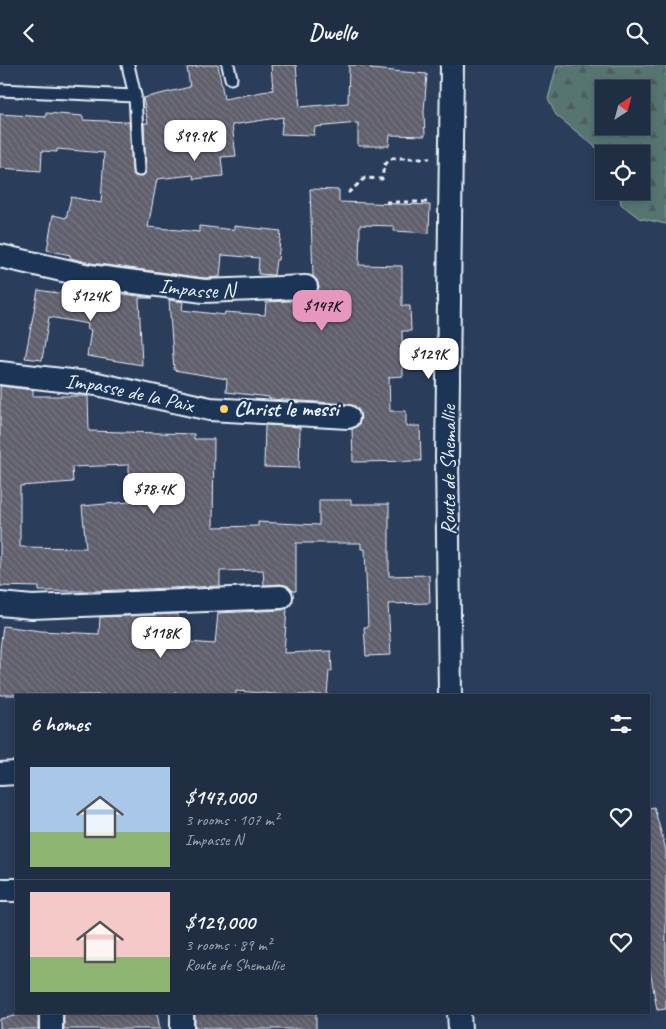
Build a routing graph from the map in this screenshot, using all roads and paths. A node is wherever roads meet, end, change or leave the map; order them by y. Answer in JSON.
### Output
{"nodes":[{"id":1,"x":128,"y":65,"type":"edge"},
{"id":2,"x":228,"y":65,"type":"edge"},
{"id":3,"x":452,"y":65,"type":"edge"},
{"id":4,"x":231,"y":77,"type":"dead end"},
{"id":5,"x":0,"y":90,"type":"edge"},
{"id":6,"x":135,"y":97,"type":"junction"},
{"id":7,"x":450,"y":159,"type":"junction"},
{"id":8,"x":139,"y":170,"type":"dead end"},
{"id":9,"x":348,"y":193,"type":"dead end"},
{"id":10,"x":386,"y":202,"type":"dead end"},
{"id":11,"x":450,"y":202,"type":"junction"},
{"id":12,"x":0,"y":256,"type":"edge"},
{"id":13,"x":306,"y":287,"type":"dead end"},
{"id":14,"x":0,"y":373,"type":"edge"},
{"id":15,"x":348,"y":417,"type":"dead end"},
{"id":16,"x":281,"y":597,"type":"dead end"},
{"id":17,"x":0,"y":605,"type":"edge"},
{"id":18,"x":450,"y":694,"type":"edge"},
{"id":19,"x":15,"y":773,"type":"edge"},
{"id":20,"x":0,"y":774,"type":"edge"},
{"id":21,"x":0,"y":890,"type":"edge"},
{"id":22,"x":15,"y":890,"type":"edge"},
{"id":23,"x":51,"y":1014,"type":"edge"},
{"id":24,"x":182,"y":1014,"type":"edge"},
{"id":25,"x":459,"y":1014,"type":"edge"},
{"id":26,"x":51,"y":1029,"type":"edge"},
{"id":27,"x":182,"y":1029,"type":"edge"},
{"id":28,"x":460,"y":1029,"type":"edge"}],
"edges":[{"from":1,"to":6,"type":"lane"},
{"from":2,"to":4,"type":"lane"},
{"from":3,"to":7,"type":"street","name":"Route de Shemallie"},
{"from":5,"to":6,"type":"lane"},
{"from":6,"to":8,"type":"lane"},
{"from":7,"to":9,"type":"path"},
{"from":7,"to":11,"type":"street","name":"Route de Shemallie"},
{"from":10,"to":11,"type":"path"},
{"from":11,"to":18,"type":"street","name":"Route de Shemallie"},
{"from":12,"to":13,"type":"street","name":"Impasse N"},
{"from":14,"to":15,"type":"street","name":"Impasse de la Paix"},
{"from":16,"to":17,"type":"street"},
{"from":19,"to":20,"type":"street"},
{"from":21,"to":22,"type":"street"},
{"from":23,"to":26,"type":"street"},
{"from":24,"to":27,"type":"street"},
{"from":25,"to":28,"type":"street"}]}
